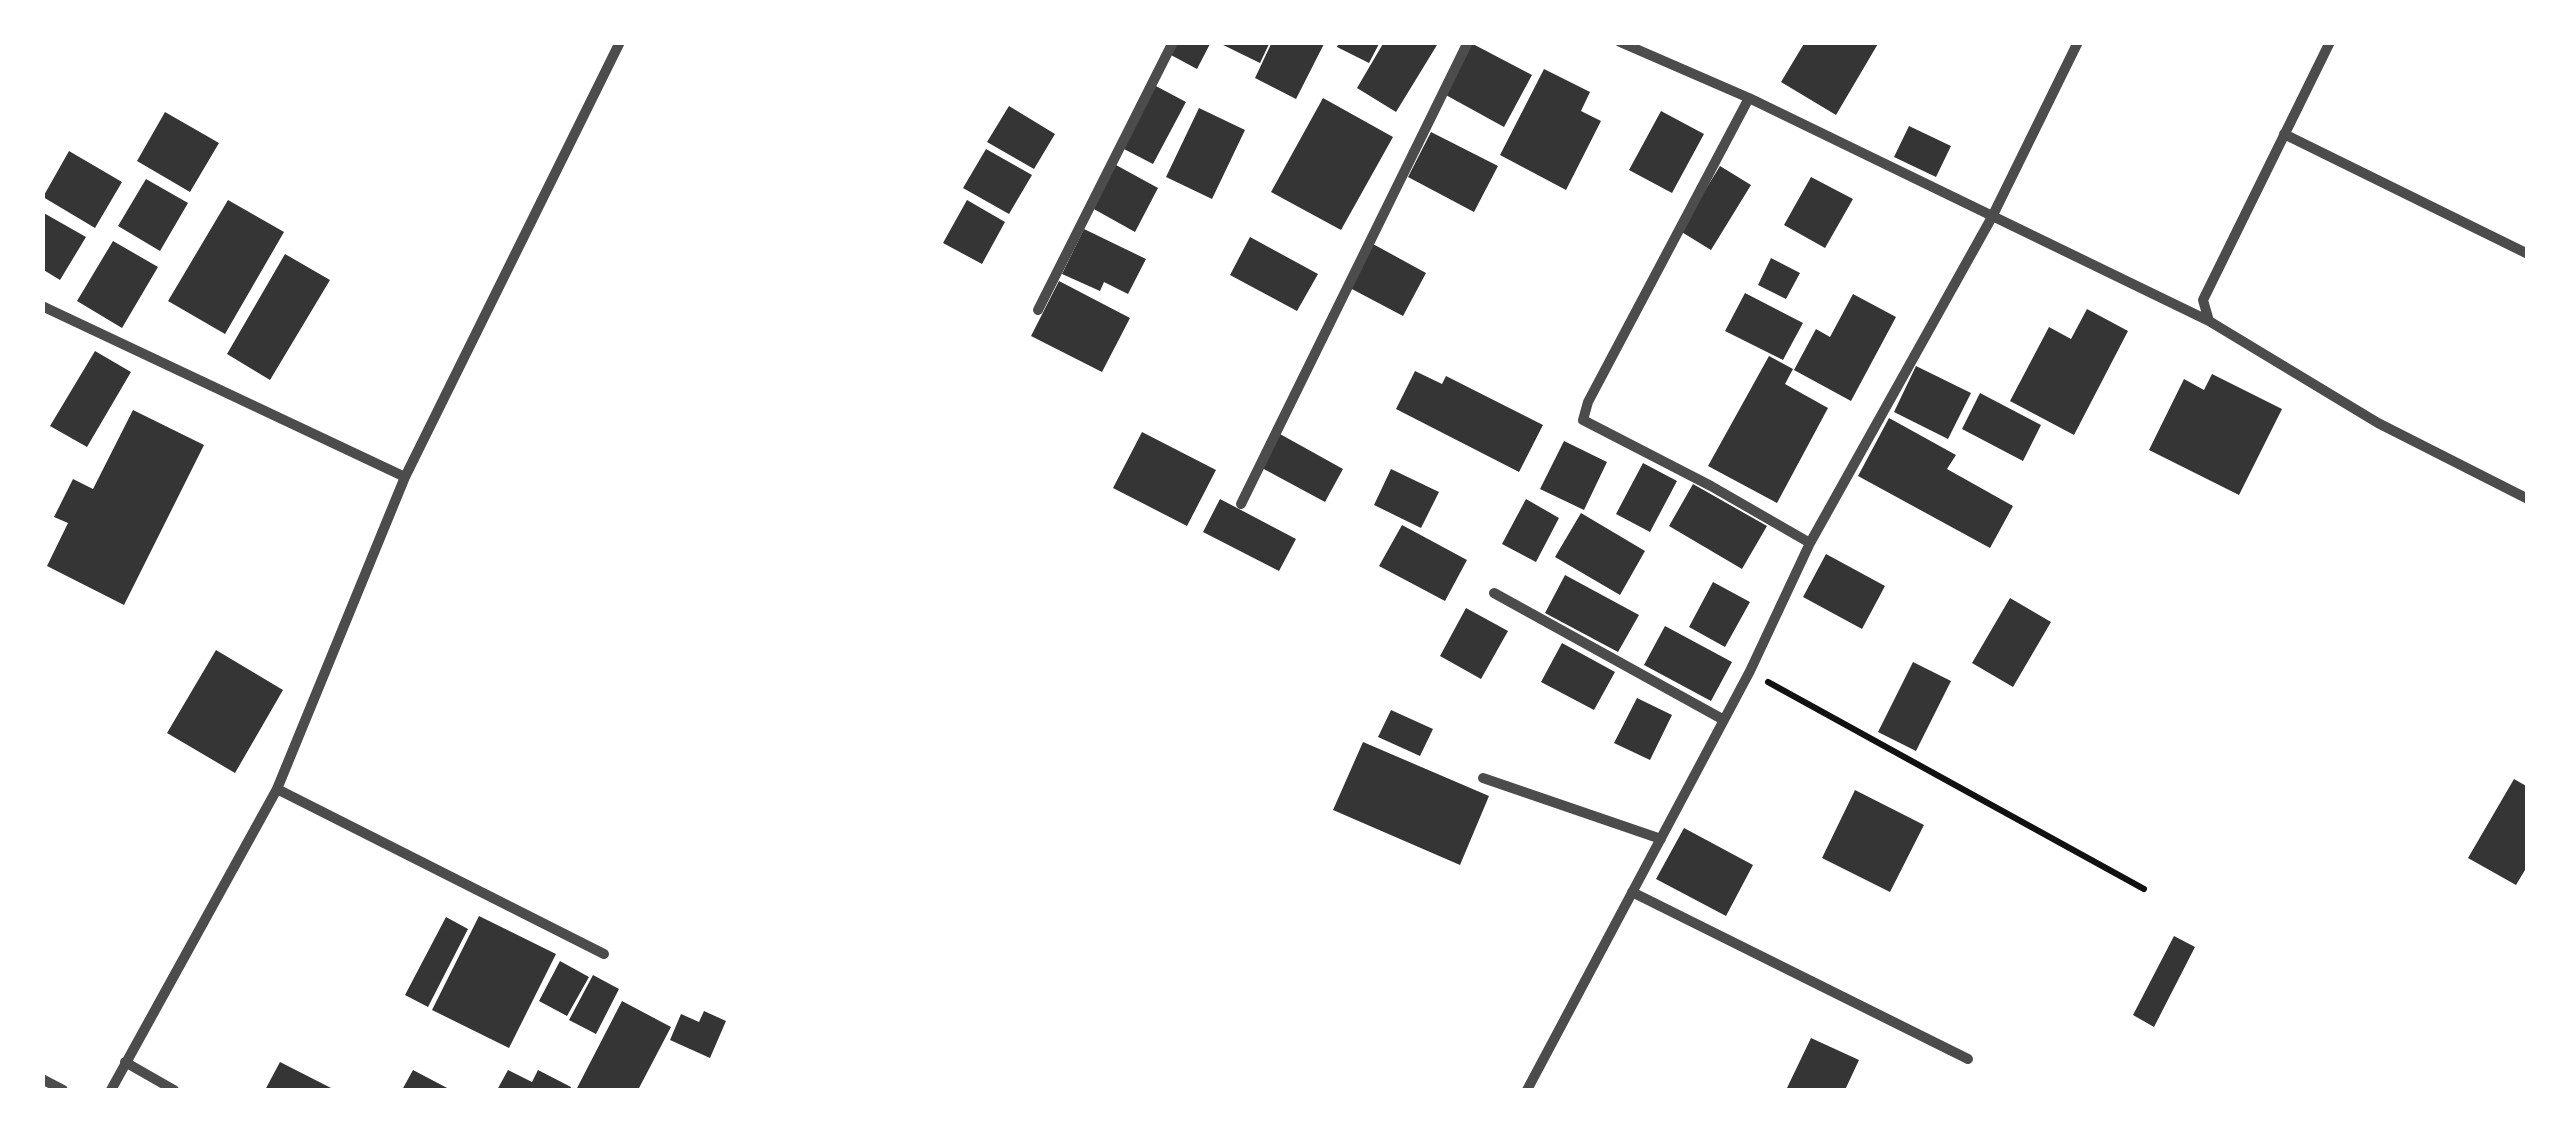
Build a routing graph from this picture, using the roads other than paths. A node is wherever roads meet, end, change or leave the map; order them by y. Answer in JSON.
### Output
{"nodes":[{"id":1,"x":620,"y":42,"type":"edge"},
{"id":2,"x":1173,"y":42,"type":"edge"},
{"id":3,"x":1468,"y":42,"type":"edge"},
{"id":4,"x":1620,"y":42,"type":"edge"},
{"id":5,"x":2078,"y":42,"type":"edge"},
{"id":6,"x":2330,"y":42,"type":"edge"},
{"id":7,"x":1749,"y":98,"type":"junction"},
{"id":8,"x":2284,"y":134,"type":"junction"},
{"id":9,"x":1992,"y":217,"type":"junction"},
{"id":10,"x":2528,"y":254,"type":"edge"},
{"id":11,"x":42,"y":306,"type":"edge"},
{"id":12,"x":1038,"y":310,"type":"dead end"},
{"id":13,"x":2210,"y":322,"type":"junction"},
{"id":14,"x":406,"y":477,"type":"junction"},
{"id":15,"x":2528,"y":499,"type":"edge"},
{"id":16,"x":1241,"y":504,"type":"dead end"},
{"id":17,"x":1810,"y":543,"type":"junction"},
{"id":18,"x":1494,"y":593,"type":"dead end"},
{"id":19,"x":1724,"y":720,"type":"junction"},
{"id":20,"x":1483,"y":778,"type":"dead end"},
{"id":21,"x":277,"y":789,"type":"junction"},
{"id":22,"x":1661,"y":839,"type":"junction"},
{"id":23,"x":1632,"y":892,"type":"junction"},
{"id":24,"x":604,"y":954,"type":"dead end"},
{"id":25,"x":1968,"y":1059,"type":"dead end"},
{"id":26,"x":125,"y":1062,"type":"junction"},
{"id":27,"x":42,"y":1079,"type":"edge"},
{"id":28,"x":63,"y":1090,"type":"edge"},
{"id":29,"x":110,"y":1090,"type":"edge"},
{"id":30,"x":174,"y":1090,"type":"edge"},
{"id":31,"x":1527,"y":1090,"type":"edge"}],
"edges":[{"from":1,"to":14,"type":"street"},
{"from":2,"to":12,"type":"street"},
{"from":3,"to":16,"type":"street"},
{"from":4,"to":7,"type":"street"},
{"from":5,"to":9,"type":"street"},
{"from":6,"to":8,"type":"street"},
{"from":7,"to":9,"type":"street"},
{"from":7,"to":17,"type":"street"},
{"from":8,"to":10,"type":"street"},
{"from":8,"to":13,"type":"street"},
{"from":9,"to":13,"type":"street"},
{"from":9,"to":17,"type":"street"},
{"from":11,"to":14,"type":"street"},
{"from":13,"to":15,"type":"street"},
{"from":14,"to":21,"type":"street"},
{"from":17,"to":19,"type":"street"},
{"from":18,"to":19,"type":"street"},
{"from":19,"to":22,"type":"street"},
{"from":20,"to":22,"type":"street"},
{"from":21,"to":24,"type":"street"},
{"from":21,"to":26,"type":"street"},
{"from":22,"to":23,"type":"street"},
{"from":23,"to":25,"type":"street"},
{"from":23,"to":31,"type":"street"},
{"from":26,"to":29,"type":"street"},
{"from":26,"to":30,"type":"street"},
{"from":27,"to":28,"type":"street"}]}
